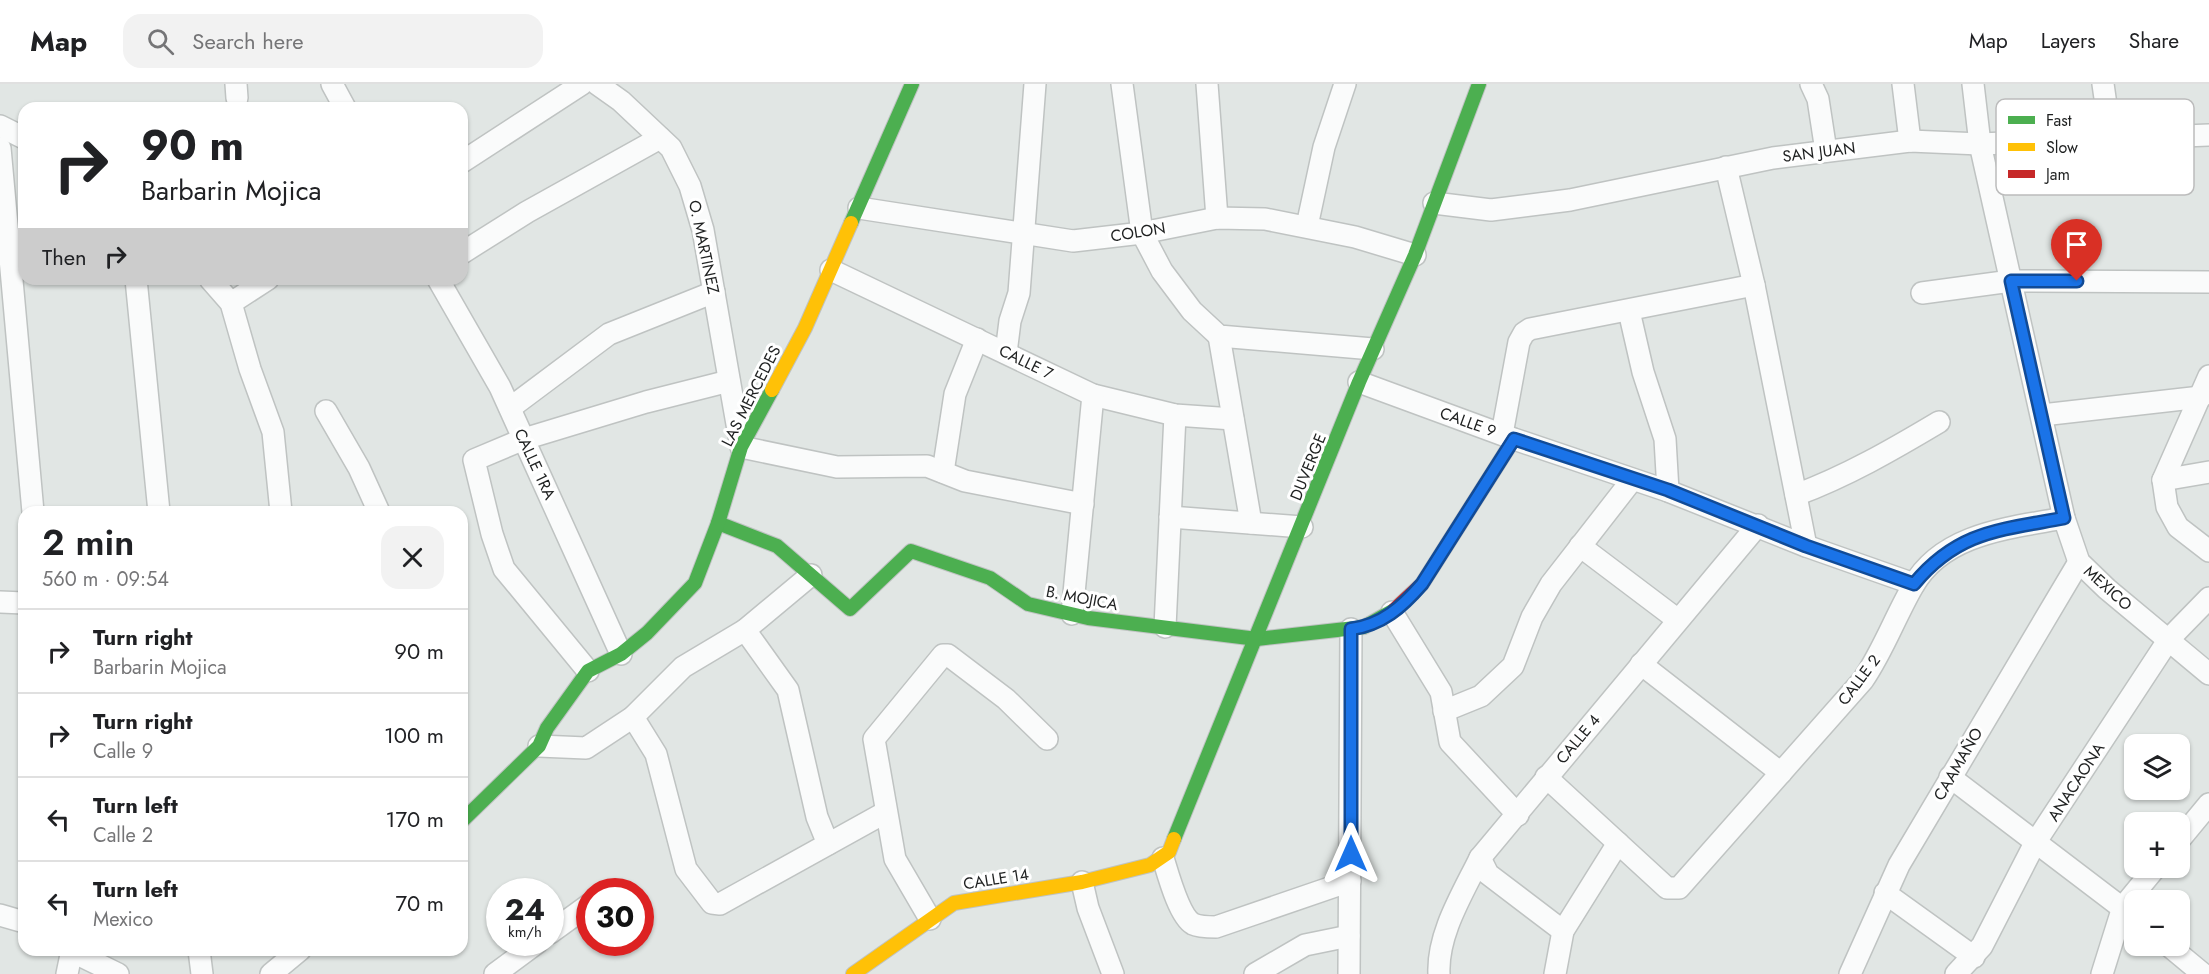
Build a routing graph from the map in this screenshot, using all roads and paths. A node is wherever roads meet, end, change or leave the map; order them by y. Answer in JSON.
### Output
{"nodes":[{"id":1,"x":332,"y":84,"type":"edge"},
{"id":2,"x":582,"y":84,"type":"edge"},
{"id":3,"x":597,"y":84,"type":"edge"},
{"id":4,"x":912,"y":84,"type":"edge"},
{"id":5,"x":1035,"y":84,"type":"edge"},
{"id":6,"x":1122,"y":84,"type":"edge"},
{"id":7,"x":1206,"y":84,"type":"edge"},
{"id":8,"x":1345,"y":84,"type":"edge"},
{"id":9,"x":1479,"y":84,"type":"edge"},
{"id":10,"x":1811,"y":84,"type":"edge"},
{"id":11,"x":1903,"y":84,"type":"edge"},
{"id":12,"x":1973,"y":84,"type":"edge"},
{"id":13,"x":2103,"y":84,"type":"edge"},
{"id":14,"x":2105,"y":99,"type":"edge"},
{"id":15,"x":342,"y":102,"type":"edge"},
{"id":16,"x":2209,"y":135,"type":"edge"},
{"id":17,"x":2194,"y":136,"type":"edge"},
{"id":18,"x":6,"y":138,"type":"edge"},
{"id":19,"x":660,"y":138,"type":"junction"},
{"id":20,"x":1910,"y":141,"type":"junction"},
{"id":21,"x":1980,"y":144,"type":"junction"},
{"id":22,"x":1996,"y":144,"type":"edge"},
{"id":23,"x":1826,"y":151,"type":"junction"},
{"id":24,"x":468,"y":158,"type":"edge"},
{"id":25,"x":1726,"y":167,"type":"junction"},
{"id":26,"x":1434,"y":203,"type":"junction"},
{"id":27,"x":859,"y":208,"type":"junction"},
{"id":28,"x":1217,"y":218,"type":"junction"},
{"id":29,"x":1307,"y":226,"type":"junction"},
{"id":30,"x":1022,"y":232,"type":"junction"},
{"id":31,"x":1142,"y":233,"type":"junction"},
{"id":32,"x":468,"y":249,"type":"edge"},
{"id":33,"x":1415,"y":255,"type":"junction"},
{"id":34,"x":831,"y":270,"type":"junction"},
{"id":35,"x":2011,"y":281,"type":"junction"},
{"id":36,"x":2209,"y":282,"type":"edge"},
{"id":37,"x":137,"y":285,"type":"edge"},
{"id":38,"x":215,"y":285,"type":"edge"},
{"id":39,"x":259,"y":285,"type":"edge"},
{"id":40,"x":441,"y":285,"type":"edge"},
{"id":41,"x":1754,"y":285,"type":"junction"},
{"id":42,"x":714,"y":292,"type":"junction"},
{"id":43,"x":1922,"y":293,"type":"dead end"},
{"id":44,"x":231,"y":303,"type":"junction"},
{"id":45,"x":1629,"y":311,"type":"junction"},
{"id":46,"x":1219,"y":336,"type":"junction"},
{"id":47,"x":977,"y":339,"type":"junction"},
{"id":48,"x":1373,"y":349,"type":"junction"},
{"id":49,"x":1006,"y":353,"type":"junction"},
{"id":50,"x":9,"y":358,"type":"edge"},
{"id":51,"x":2209,"y":376,"type":"edge"},
{"id":52,"x":729,"y":381,"type":"junction"},
{"id":53,"x":1359,"y":382,"type":"junction"},
{"id":54,"x":1093,"y":395,"type":"junction"},
{"id":55,"x":2200,"y":397,"type":"junction"},
{"id":56,"x":510,"y":408,"type":"junction"},
{"id":57,"x":326,"y":411,"type":"dead end"},
{"id":58,"x":1175,"y":415,"type":"junction"},
{"id":59,"x":2042,"y":415,"type":"junction"},
{"id":60,"x":1233,"y":419,"type":"junction"},
{"id":61,"x":1939,"y":423,"type":"dead end"},
{"id":62,"x":1508,"y":437,"type":"junction"},
{"id":63,"x":524,"y":439,"type":"junction"},
{"id":64,"x":741,"y":447,"type":"junction"},
{"id":65,"x":943,"y":472,"type":"junction"},
{"id":66,"x":2209,"y":472,"type":"edge"},
{"id":67,"x":1632,"y":480,"type":"junction"},
{"id":68,"x":2163,"y":480,"type":"junction"},
{"id":69,"x":1668,"y":490,"type":"junction"},
{"id":70,"x":1796,"y":495,"type":"junction"},
{"id":71,"x":1083,"y":504,"type":"junction"},
{"id":72,"x":32,"y":506,"type":"edge"},
{"id":73,"x":158,"y":506,"type":"edge"},
{"id":74,"x":280,"y":506,"type":"edge"},
{"id":75,"x":376,"y":506,"type":"edge"},
{"id":76,"x":1170,"y":517,"type":"junction"},
{"id":77,"x":2064,"y":518,"type":"junction"},
{"id":78,"x":718,"y":523,"type":"junction"},
{"id":79,"x":1251,"y":523,"type":"junction"},
{"id":80,"x":1758,"y":525,"type":"junction"},
{"id":81,"x":1302,"y":527,"type":"junction"},
{"id":82,"x":1580,"y":546,"type":"junction"},
{"id":83,"x":1806,"y":546,"type":"junction"},
{"id":84,"x":2209,"y":551,"type":"edge"},
{"id":85,"x":2079,"y":562,"type":"junction"},
{"id":86,"x":811,"y":575,"type":"junction"},
{"id":87,"x":1914,"y":584,"type":"junction"},
{"id":88,"x":2209,"y":598,"type":"edge"},
{"id":89,"x":0,"y":602,"type":"edge"},
{"id":90,"x":18,"y":603,"type":"edge"},
{"id":91,"x":1392,"y":612,"type":"junction"},
{"id":92,"x":1072,"y":614,"type":"junction"},
{"id":93,"x":1678,"y":620,"type":"junction"},
{"id":94,"x":1165,"y":627,"type":"junction"},
{"id":95,"x":1357,"y":628,"type":"junction"},
{"id":96,"x":745,"y":630,"type":"junction"},
{"id":97,"x":1257,"y":639,"type":"junction"},
{"id":98,"x":2169,"y":639,"type":"junction"},
{"id":99,"x":621,"y":654,"type":"junction"},
{"id":100,"x":1641,"y":664,"type":"junction"},
{"id":101,"x":588,"y":671,"type":"junction"},
{"id":102,"x":2209,"y":674,"type":"edge"},
{"id":103,"x":1444,"y":711,"type":"junction"},
{"id":104,"x":633,"y":717,"type":"junction"},
{"id":105,"x":1047,"y":739,"type":"dead end"},
{"id":106,"x":539,"y":746,"type":"junction"},
{"id":107,"x":1781,"y":772,"type":"junction"},
{"id":108,"x":1546,"y":777,"type":"junction"},
{"id":109,"x":1950,"y":777,"type":"junction"},
{"id":110,"x":2209,"y":804,"type":"edge"},
{"id":111,"x":886,"y":812,"type":"junction"},
{"id":112,"x":468,"y":815,"type":"edge"},
{"id":113,"x":1518,"y":815,"type":"junction"},
{"id":114,"x":2190,"y":827,"type":"edge"},
{"id":115,"x":1618,"y":843,"type":"junction"},
{"id":116,"x":2035,"y":843,"type":"junction"},
{"id":117,"x":828,"y":844,"type":"junction"},
{"id":118,"x":1163,"y":858,"type":"junction"},
{"id":119,"x":1480,"y":858,"type":"junction"},
{"id":120,"x":1350,"y":881,"type":"junction"},
{"id":121,"x":1082,"y":882,"type":"junction"},
{"id":122,"x":1885,"y":893,"type":"junction"},
{"id":123,"x":2124,"y":908,"type":"edge"},
{"id":124,"x":0,"y":915,"type":"edge"},
{"id":125,"x":930,"y":919,"type":"junction"},
{"id":126,"x":18,"y":920,"type":"edge"},
{"id":127,"x":2124,"y":923,"type":"edge"},
{"id":128,"x":1563,"y":931,"type":"junction"},
{"id":129,"x":1349,"y":936,"type":"junction"},
{"id":130,"x":70,"y":956,"type":"edge"},
{"id":131,"x":83,"y":956,"type":"edge"},
{"id":132,"x":200,"y":956,"type":"edge"},
{"id":133,"x":293,"y":956,"type":"edge"},
{"id":134,"x":522,"y":956,"type":"edge"},
{"id":135,"x":2181,"y":956,"type":"edge"},
{"id":136,"x":1974,"y":957,"type":"junction"},
{"id":137,"x":505,"y":971,"type":"edge"},
{"id":138,"x":67,"y":974,"type":"edge"},
{"id":139,"x":118,"y":974,"type":"edge"},
{"id":140,"x":202,"y":974,"type":"edge"},
{"id":141,"x":271,"y":974,"type":"edge"},
{"id":142,"x":853,"y":974,"type":"edge"},
{"id":143,"x":1113,"y":974,"type":"edge"},
{"id":144,"x":1255,"y":974,"type":"edge"},
{"id":145,"x":1349,"y":974,"type":"edge"},
{"id":146,"x":1439,"y":974,"type":"edge"},
{"id":147,"x":1555,"y":974,"type":"edge"},
{"id":148,"x":1850,"y":974,"type":"edge"},
{"id":149,"x":1956,"y":974,"type":"edge"},
{"id":150,"x":2102,"y":974,"type":"edge"},
{"id":151,"x":2203,"y":974,"type":"edge"}],
"edges":[{"from":1,"to":15,"type":"street"},
{"from":2,"to":24,"type":"street"},
{"from":3,"to":19,"type":"street","name":"O. MARTINEZ"},
{"from":4,"to":27,"type":"street","name":"LAS MERCEDES"},
{"from":5,"to":30,"type":"street"},
{"from":6,"to":31,"type":"street"},
{"from":7,"to":28,"type":"street"},
{"from":8,"to":29,"type":"street"},
{"from":9,"to":26,"type":"street","name":"DUVERGE"},
{"from":10,"to":23,"type":"street"},
{"from":11,"to":20,"type":"street"},
{"from":12,"to":21,"type":"street","name":"MEXICO"},
{"from":13,"to":14,"type":"street"},
{"from":16,"to":17,"type":"street","name":"SAN JUAN"},
{"from":18,"to":50,"type":"street"},
{"from":19,"to":32,"type":"street"},
{"from":19,"to":42,"type":"street","name":"O. MARTINEZ"},
{"from":20,"to":21,"type":"street","name":"SAN JUAN"},
{"from":20,"to":23,"type":"street","name":"SAN JUAN"},
{"from":21,"to":22,"type":"street","name":"SAN JUAN"},
{"from":21,"to":35,"type":"street","name":"MEXICO"},
{"from":23,"to":25,"type":"street","name":"SAN JUAN"},
{"from":25,"to":26,"type":"street","name":"SAN JUAN"},
{"from":25,"to":41,"type":"street"},
{"from":26,"to":33,"type":"street","name":"DUVERGE"},
{"from":27,"to":30,"type":"street","name":"COLON"},
{"from":27,"to":34,"type":"street","name":"LAS MERCEDES"},
{"from":28,"to":29,"type":"street","name":"COLON"},
{"from":28,"to":31,"type":"street","name":"COLON"},
{"from":29,"to":33,"type":"street","name":"COLON"},
{"from":30,"to":31,"type":"street","name":"COLON"},
{"from":30,"to":49,"type":"street"},
{"from":31,"to":46,"type":"street"},
{"from":33,"to":48,"type":"street","name":"DUVERGE"},
{"from":34,"to":47,"type":"street","name":"CALLE 7"},
{"from":34,"to":64,"type":"street","name":"LAS MERCEDES"},
{"from":35,"to":36,"type":"street"},
{"from":35,"to":43,"type":"street"},
{"from":35,"to":59,"type":"street","name":"MEXICO"},
{"from":37,"to":73,"type":"street"},
{"from":38,"to":44,"type":"street"},
{"from":39,"to":44,"type":"street"},
{"from":40,"to":56,"type":"street","name":"CALLE 1RA"},
{"from":41,"to":45,"type":"street"},
{"from":41,"to":70,"type":"street"},
{"from":42,"to":52,"type":"street","name":"O. MARTINEZ"},
{"from":42,"to":56,"type":"street"},
{"from":44,"to":74,"type":"street"},
{"from":45,"to":62,"type":"street"},
{"from":45,"to":69,"type":"street"},
{"from":46,"to":48,"type":"street"},
{"from":46,"to":60,"type":"street"},
{"from":47,"to":49,"type":"street","name":"CALLE 7"},
{"from":47,"to":65,"type":"street"},
{"from":48,"to":53,"type":"street","name":"DUVERGE"},
{"from":49,"to":54,"type":"street","name":"CALLE 7"},
{"from":50,"to":72,"type":"street"},
{"from":51,"to":55,"type":"street"},
{"from":52,"to":63,"type":"street"},
{"from":52,"to":64,"type":"street","name":"O. MARTINEZ"},
{"from":53,"to":62,"type":"street","name":"CALLE 9"},
{"from":53,"to":81,"type":"street","name":"DUVERGE"},
{"from":54,"to":58,"type":"street","name":"CALLE 7"},
{"from":54,"to":71,"type":"street"},
{"from":55,"to":59,"type":"street"},
{"from":55,"to":68,"type":"street"},
{"from":56,"to":63,"type":"street","name":"CALLE 1RA"},
{"from":57,"to":75,"type":"street"},
{"from":58,"to":60,"type":"street","name":"CALLE 7"},
{"from":58,"to":76,"type":"street"},
{"from":59,"to":77,"type":"street","name":"MEXICO"},
{"from":60,"to":79,"type":"street"},
{"from":61,"to":70,"type":"street"},
{"from":62,"to":67,"type":"street","name":"CALLE 9"},
{"from":62,"to":91,"type":"street"},
{"from":63,"to":99,"type":"street","name":"CALLE 1RA"},
{"from":63,"to":101,"type":"street"},
{"from":64,"to":65,"type":"street"},
{"from":64,"to":78,"type":"street","name":"LAS MERCEDES"},
{"from":65,"to":71,"type":"street"},
{"from":66,"to":68,"type":"street"},
{"from":67,"to":69,"type":"street","name":"CALLE 9"},
{"from":67,"to":82,"type":"street"},
{"from":68,"to":84,"type":"street"},
{"from":69,"to":80,"type":"street","name":"CALLE 9"},
{"from":70,"to":83,"type":"street"},
{"from":71,"to":92,"type":"street"},
{"from":76,"to":79,"type":"street"},
{"from":76,"to":94,"type":"street"},
{"from":77,"to":85,"type":"street","name":"MEXICO"},
{"from":77,"to":87,"type":"street","name":"CALLE 2"},
{"from":78,"to":86,"type":"street"},
{"from":78,"to":99,"type":"street","name":"LAS MERCEDES"},
{"from":79,"to":81,"type":"street"},
{"from":80,"to":83,"type":"street","name":"CALLE 9"},
{"from":80,"to":93,"type":"street","name":"CALLE 4"},
{"from":81,"to":97,"type":"street","name":"DUVERGE"},
{"from":82,"to":93,"type":"street"},
{"from":82,"to":103,"type":"street"},
{"from":83,"to":87,"type":"street","name":"CALLE 9"},
{"from":85,"to":98,"type":"street","name":"MEXICO"},
{"from":85,"to":109,"type":"street","name":"CAAMAÑO"},
{"from":86,"to":92,"type":"street","name":"B. MOJICA"},
{"from":86,"to":96,"type":"street"},
{"from":87,"to":107,"type":"street","name":"CALLE 2"},
{"from":88,"to":98,"type":"street","name":"ANACAONA"},
{"from":89,"to":90,"type":"street"},
{"from":91,"to":95,"type":"street"},
{"from":91,"to":103,"type":"street"},
{"from":92,"to":94,"type":"street","name":"B. MOJICA"},
{"from":93,"to":100,"type":"street","name":"CALLE 4"},
{"from":94,"to":97,"type":"street","name":"B. MOJICA"},
{"from":95,"to":97,"type":"street","name":"B. MOJICA"},
{"from":95,"to":120,"type":"street"},
{"from":96,"to":104,"type":"street"},
{"from":96,"to":117,"type":"street"},
{"from":97,"to":118,"type":"street","name":"DUVERGE"},
{"from":98,"to":102,"type":"street","name":"MEXICO"},
{"from":98,"to":116,"type":"street","name":"ANACAONA"},
{"from":99,"to":101,"type":"street","name":"LAS MERCEDES"},
{"from":100,"to":107,"type":"street"},
{"from":100,"to":108,"type":"street","name":"CALLE 4"},
{"from":101,"to":106,"type":"street","name":"LAS MERCEDES"},
{"from":103,"to":113,"type":"street"},
{"from":104,"to":106,"type":"street"},
{"from":104,"to":117,"type":"street"},
{"from":105,"to":111,"type":"street"},
{"from":106,"to":112,"type":"street","name":"LAS MERCEDES"},
{"from":107,"to":115,"type":"street","name":"CALLE 2"},
{"from":108,"to":113,"type":"street","name":"CALLE 4"},
{"from":108,"to":115,"type":"street"},
{"from":109,"to":116,"type":"street"},
{"from":109,"to":122,"type":"street","name":"CAAMAÑO"},
{"from":110,"to":114,"type":"street"},
{"from":111,"to":117,"type":"street"},
{"from":111,"to":125,"type":"street"},
{"from":113,"to":119,"type":"street","name":"CALLE 4"},
{"from":115,"to":128,"type":"street"},
{"from":116,"to":123,"type":"street"},
{"from":116,"to":136,"type":"street","name":"ANACAONA"},
{"from":118,"to":120,"type":"street"},
{"from":118,"to":121,"type":"street","name":"CALLE 14"},
{"from":119,"to":128,"type":"street"},
{"from":119,"to":146,"type":"street","name":"CALLE 4"},
{"from":120,"to":129,"type":"street"},
{"from":121,"to":125,"type":"street","name":"CALLE 14"},
{"from":121,"to":143,"type":"street"},
{"from":122,"to":136,"type":"street"},
{"from":122,"to":148,"type":"street","name":"CAAMAÑO"},
{"from":124,"to":126,"type":"street"},
{"from":125,"to":142,"type":"street","name":"CALLE 14"},
{"from":127,"to":150,"type":"street"},
{"from":128,"to":147,"type":"street"},
{"from":129,"to":144,"type":"street"},
{"from":129,"to":145,"type":"street"},
{"from":130,"to":138,"type":"street"},
{"from":131,"to":139,"type":"street"},
{"from":132,"to":140,"type":"street"},
{"from":133,"to":141,"type":"street"},
{"from":134,"to":137,"type":"street"},
{"from":135,"to":151,"type":"street"},
{"from":136,"to":149,"type":"street","name":"ANACAONA"}]}
